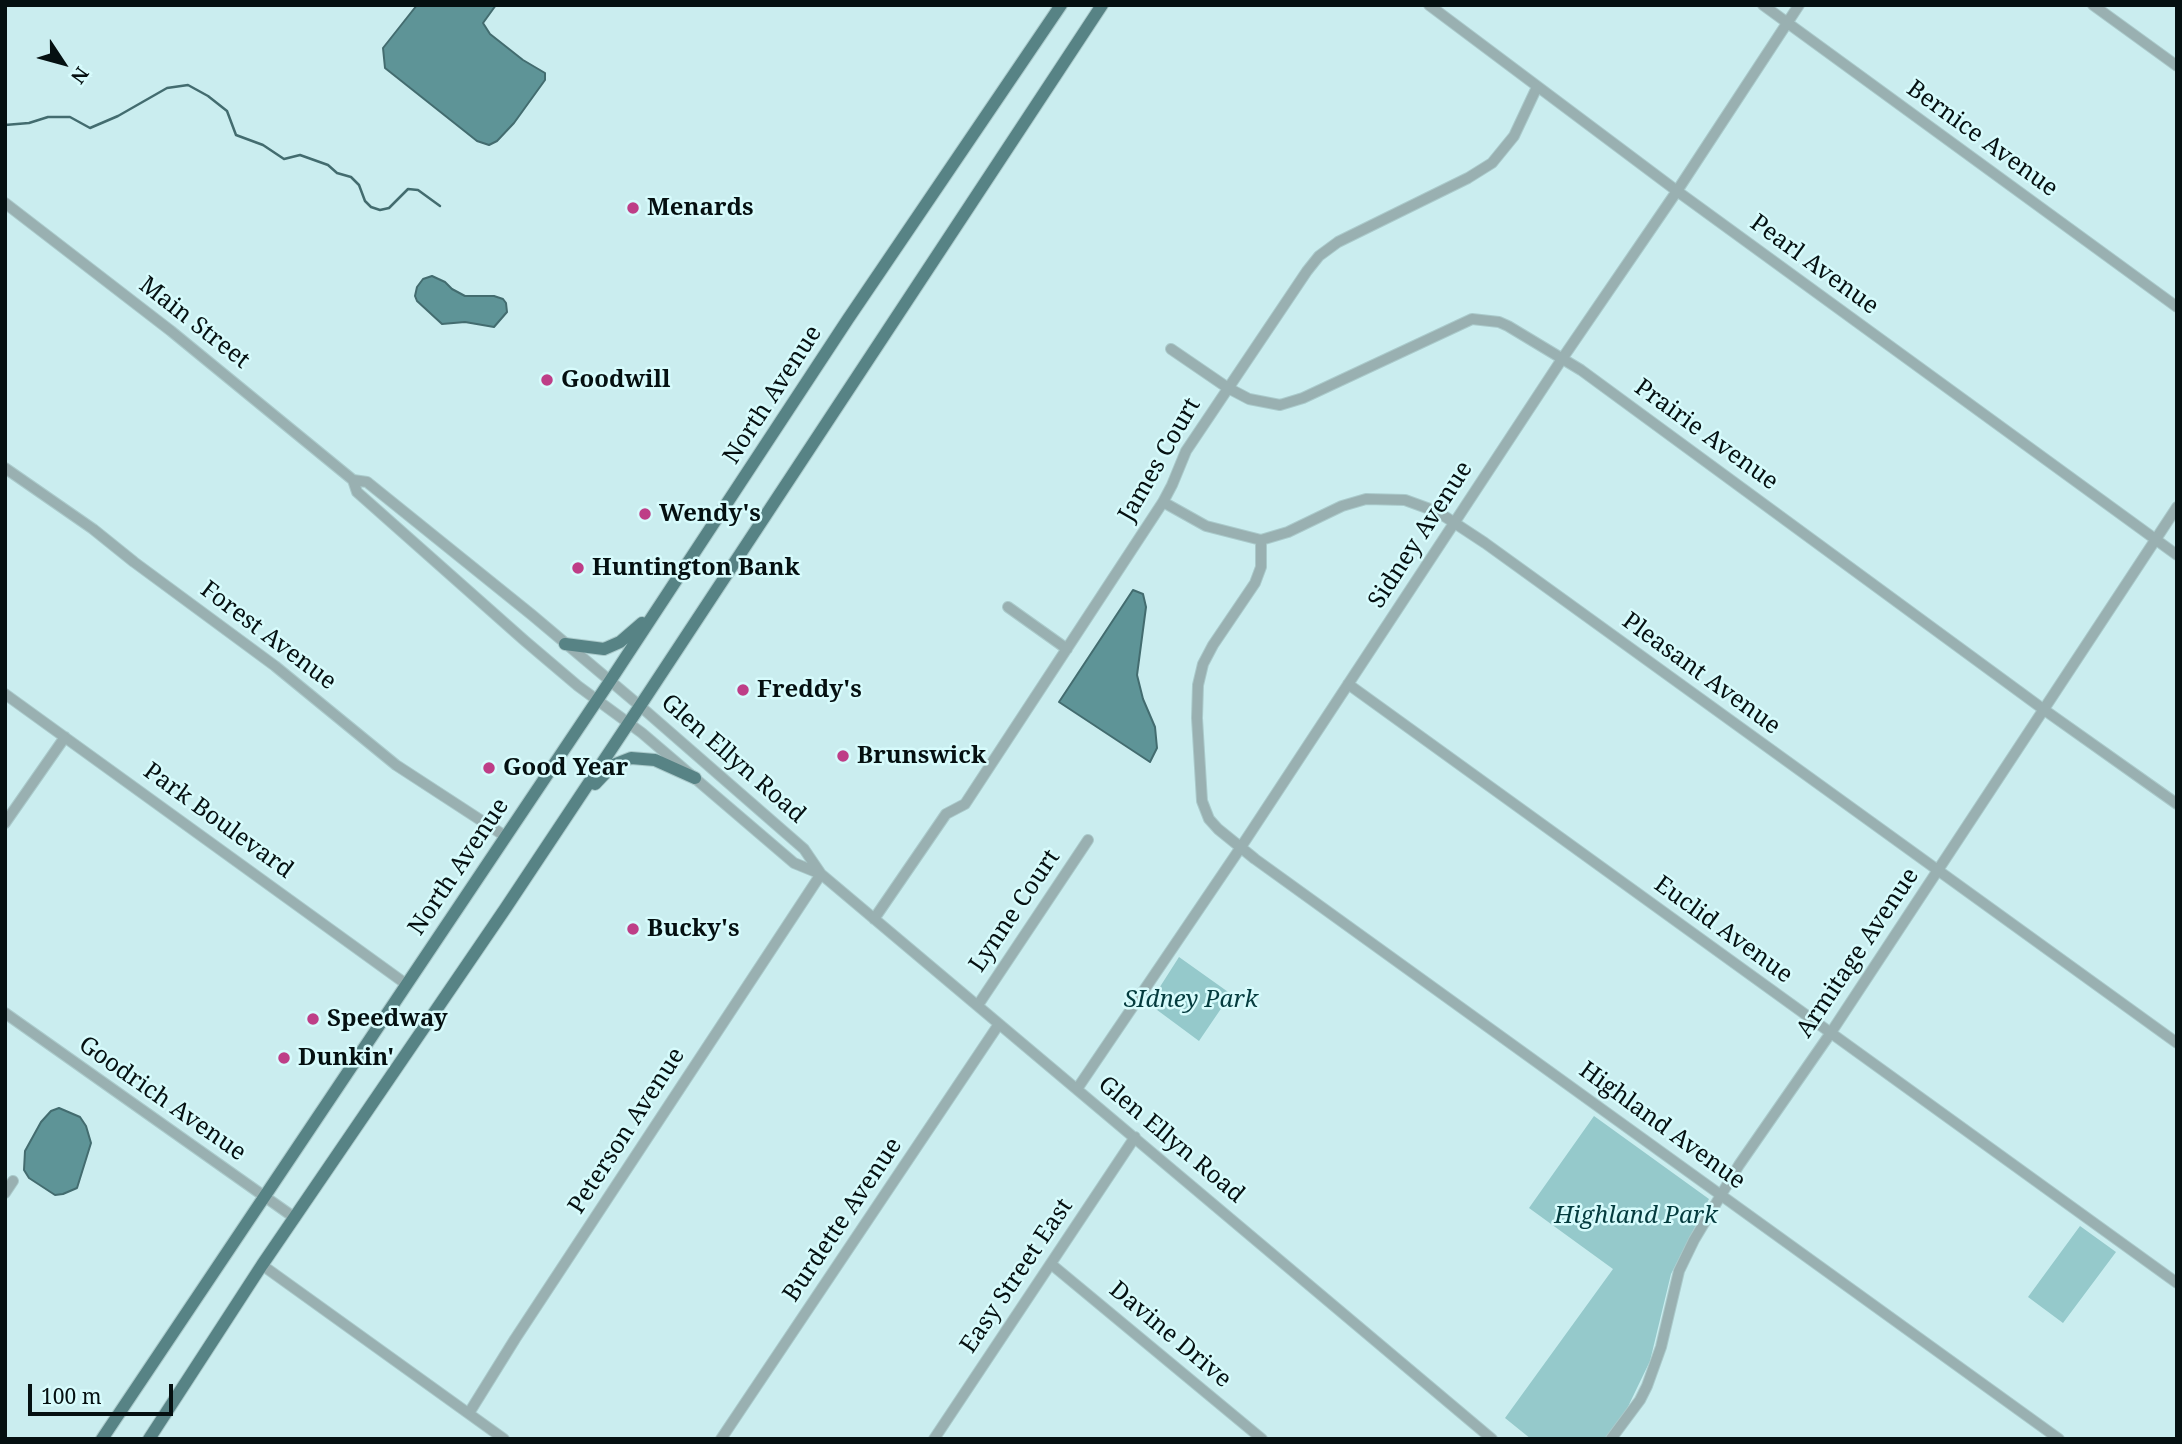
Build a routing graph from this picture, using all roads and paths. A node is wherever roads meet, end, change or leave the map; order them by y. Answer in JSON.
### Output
{"nodes":[{"id":1,"x":1061,"y":5,"type":"edge"},
{"id":2,"x":1102,"y":5,"type":"edge"},
{"id":3,"x":1429,"y":5,"type":"edge"},
{"id":4,"x":1763,"y":5,"type":"edge"},
{"id":5,"x":1799,"y":5,"type":"edge"},
{"id":6,"x":2093,"y":5,"type":"edge"},
{"id":7,"x":1787,"y":23,"type":"junction"},
{"id":8,"x":2177,"y":66,"type":"edge"},
{"id":9,"x":1537,"y":87,"type":"junction"},
{"id":10,"x":1677,"y":191,"type":"junction"},
{"id":11,"x":5,"y":203,"type":"edge"},
{"id":12,"x":2177,"y":307,"type":"edge"},
{"id":13,"x":1171,"y":349,"type":"dead end"},
{"id":14,"x":1562,"y":359,"type":"junction"},
{"id":15,"x":1228,"y":388,"type":"junction"},
{"id":16,"x":5,"y":468,"type":"edge"},
{"id":17,"x":353,"y":480,"type":"junction"},
{"id":18,"x":1163,"y":502,"type":"junction"},
{"id":19,"x":2177,"y":507,"type":"edge"},
{"id":20,"x":1454,"y":524,"type":"junction"},
{"id":21,"x":2155,"y":539,"type":"junction"},
{"id":22,"x":1261,"y":540,"type":"junction"},
{"id":23,"x":2177,"y":555,"type":"edge"},
{"id":24,"x":665,"y":596,"type":"junction"},
{"id":25,"x":1008,"y":607,"type":"dead end"},
{"id":26,"x":565,"y":644,"type":"junction"},
{"id":27,"x":1067,"y":649,"type":"junction"},
{"id":28,"x":610,"y":681,"type":"junction"},
{"id":29,"x":1348,"y":684,"type":"junction"},
{"id":30,"x":5,"y":694,"type":"edge"},
{"id":31,"x":597,"y":700,"type":"junction"},
{"id":32,"x":640,"y":706,"type":"junction"},
{"id":33,"x":2043,"y":709,"type":"junction"},
{"id":34,"x":628,"y":723,"type":"junction"},
{"id":35,"x":65,"y":737,"type":"junction"},
{"id":36,"x":695,"y":778,"type":"junction"},
{"id":37,"x":2177,"y":804,"type":"edge"},
{"id":38,"x":5,"y":823,"type":"edge"},
{"id":39,"x":505,"y":836,"type":"junction"},
{"id":40,"x":551,"y":839,"type":"junction"},
{"id":41,"x":1088,"y":839,"type":"dead end"},
{"id":42,"x":1241,"y":847,"type":"junction"},
{"id":43,"x":1937,"y":872,"type":"junction"},
{"id":44,"x":821,"y":874,"type":"junction"},
{"id":45,"x":874,"y":919,"type":"junction"},
{"id":46,"x":406,"y":984,"type":"junction"},
{"id":47,"x":978,"y":1005,"type":"junction"},
{"id":48,"x":5,"y":1013,"type":"edge"},
{"id":49,"x":999,"y":1024,"type":"junction"},
{"id":50,"x":1830,"y":1034,"type":"junction"},
{"id":51,"x":2177,"y":1043,"type":"edge"},
{"id":52,"x":1077,"y":1089,"type":"junction"},
{"id":53,"x":1135,"y":1137,"type":"junction"},
{"id":54,"x":13,"y":1181,"type":"dead end"},
{"id":55,"x":5,"y":1193,"type":"edge"},
{"id":56,"x":1721,"y":1196,"type":"junction"},
{"id":57,"x":264,"y":1197,"type":"junction"},
{"id":58,"x":295,"y":1218,"type":"junction"},
{"id":59,"x":1051,"y":1264,"type":"junction"},
{"id":60,"x":262,"y":1265,"type":"junction"},
{"id":61,"x":2177,"y":1283,"type":"edge"},
{"id":62,"x":469,"y":1413,"type":"junction"},
{"id":63,"x":102,"y":1439,"type":"edge"},
{"id":64,"x":149,"y":1439,"type":"edge"},
{"id":65,"x":505,"y":1439,"type":"edge"},
{"id":66,"x":721,"y":1439,"type":"edge"},
{"id":67,"x":934,"y":1439,"type":"edge"},
{"id":68,"x":1262,"y":1439,"type":"edge"},
{"id":69,"x":1492,"y":1439,"type":"edge"},
{"id":70,"x":1611,"y":1439,"type":"edge"},
{"id":71,"x":2059,"y":1439,"type":"edge"}],
"edges":[{"from":1,"to":24,"type":"main road","name":"North Avenue"},
{"from":2,"to":32,"type":"main road"},
{"from":3,"to":9,"type":"street","name":"Pearl Avenue"},
{"from":4,"to":7,"type":"street","name":"Bernice Avenue"},
{"from":5,"to":7,"type":"street","name":"Sidney Avenue"},
{"from":6,"to":8,"type":"street"},
{"from":7,"to":10,"type":"street","name":"Sidney Avenue"},
{"from":7,"to":12,"type":"street","name":"Bernice Avenue"},
{"from":9,"to":10,"type":"street","name":"Pearl Avenue"},
{"from":9,"to":15,"type":"street","name":"James Court"},
{"from":10,"to":14,"type":"street","name":"Sidney Avenue"},
{"from":10,"to":21,"type":"street","name":"Pearl Avenue"},
{"from":11,"to":17,"type":"street","name":"Main Street"},
{"from":13,"to":15,"type":"street","name":"Prairie Avenue"},
{"from":14,"to":15,"type":"street","name":"Prairie Avenue"},
{"from":14,"to":20,"type":"street","name":"Sidney Avenue"},
{"from":14,"to":33,"type":"street","name":"Prairie Avenue"},
{"from":15,"to":18,"type":"street","name":"James Court"},
{"from":16,"to":39,"type":"street","name":"Forest Avenue"},
{"from":17,"to":26,"type":"street","name":"Main Street"},
{"from":17,"to":31,"type":"street","name":"Main Street"},
{"from":18,"to":22,"type":"street"},
{"from":18,"to":27,"type":"street","name":"James Court"},
{"from":19,"to":21,"type":"street","name":"Armitage Avenue"},
{"from":20,"to":22,"type":"street","name":"Pleasant Avenue"},
{"from":20,"to":29,"type":"street","name":"Sidney Avenue"},
{"from":20,"to":43,"type":"street","name":"Pleasant Avenue"},
{"from":21,"to":23,"type":"street","name":"Pearl Avenue"},
{"from":21,"to":33,"type":"street","name":"Armitage Avenue"},
{"from":22,"to":42,"type":"street","name":"Highland Avenue"},
{"from":24,"to":26,"type":"main road"},
{"from":24,"to":28,"type":"main road","name":"North Avenue"},
{"from":25,"to":27,"type":"street"},
{"from":26,"to":28,"type":"street","name":"Main Street"},
{"from":27,"to":45,"type":"street","name":"James Court"},
{"from":28,"to":31,"type":"main road","name":"North Avenue"},
{"from":28,"to":32,"type":"street","name":"Glen Ellyn Road"},
{"from":29,"to":42,"type":"street","name":"Sidney Avenue"},
{"from":29,"to":50,"type":"street","name":"Euclid Avenue"},
{"from":30,"to":35,"type":"street","name":"Park Boulevard"},
{"from":31,"to":34,"type":"street","name":"Glen Ellyn Road"},
{"from":31,"to":39,"type":"main road","name":"North Avenue"},
{"from":32,"to":34,"type":"main road"},
{"from":32,"to":44,"type":"street","name":"Glen Ellyn Road"},
{"from":33,"to":37,"type":"street","name":"Prairie Avenue"},
{"from":33,"to":43,"type":"street","name":"Armitage Avenue"},
{"from":34,"to":36,"type":"street","name":"Glen Ellyn Road"},
{"from":34,"to":40,"type":"main road"},
{"from":35,"to":38,"type":"street"},
{"from":35,"to":46,"type":"street","name":"Park Boulevard"},
{"from":36,"to":40,"type":"main road"},
{"from":36,"to":44,"type":"street","name":"Glen Ellyn Road"},
{"from":39,"to":46,"type":"main road","name":"North Avenue"},
{"from":40,"to":58,"type":"main road"},
{"from":41,"to":47,"type":"street","name":"Lynne Court"},
{"from":42,"to":52,"type":"street","name":"Sidney Avenue"},
{"from":42,"to":56,"type":"street","name":"Highland Avenue"},
{"from":43,"to":50,"type":"street","name":"Armitage Avenue"},
{"from":43,"to":51,"type":"street","name":"Pleasant Avenue"},
{"from":44,"to":45,"type":"street","name":"Glen Ellyn Road"},
{"from":44,"to":62,"type":"street","name":"Peterson Avenue"},
{"from":45,"to":47,"type":"street","name":"Glen Ellyn Road"},
{"from":46,"to":57,"type":"main road","name":"North Avenue"},
{"from":47,"to":49,"type":"street","name":"Glen Ellyn Road"},
{"from":48,"to":57,"type":"street","name":"Goodrich Avenue"},
{"from":49,"to":52,"type":"street","name":"Glen Ellyn Road"},
{"from":49,"to":66,"type":"street","name":"Burdette Avenue"},
{"from":50,"to":56,"type":"street","name":"Armitage Avenue"},
{"from":50,"to":61,"type":"street","name":"Euclid Avenue"},
{"from":52,"to":53,"type":"street","name":"Glen Ellyn Road"},
{"from":53,"to":59,"type":"street","name":"Easy Street East"},
{"from":53,"to":69,"type":"street","name":"Glen Ellyn Road"},
{"from":54,"to":55,"type":"street"},
{"from":56,"to":70,"type":"street","name":"Armitage Avenue"},
{"from":56,"to":71,"type":"street","name":"Highland Avenue"},
{"from":57,"to":58,"type":"street","name":"Goodrich Avenue"},
{"from":57,"to":63,"type":"main road","name":"North Avenue"},
{"from":58,"to":60,"type":"main road"},
{"from":59,"to":67,"type":"street","name":"Easy Street East"},
{"from":59,"to":68,"type":"street","name":"Davine Drive"},
{"from":60,"to":62,"type":"street"},
{"from":60,"to":64,"type":"main road"},
{"from":62,"to":65,"type":"street"}]}
